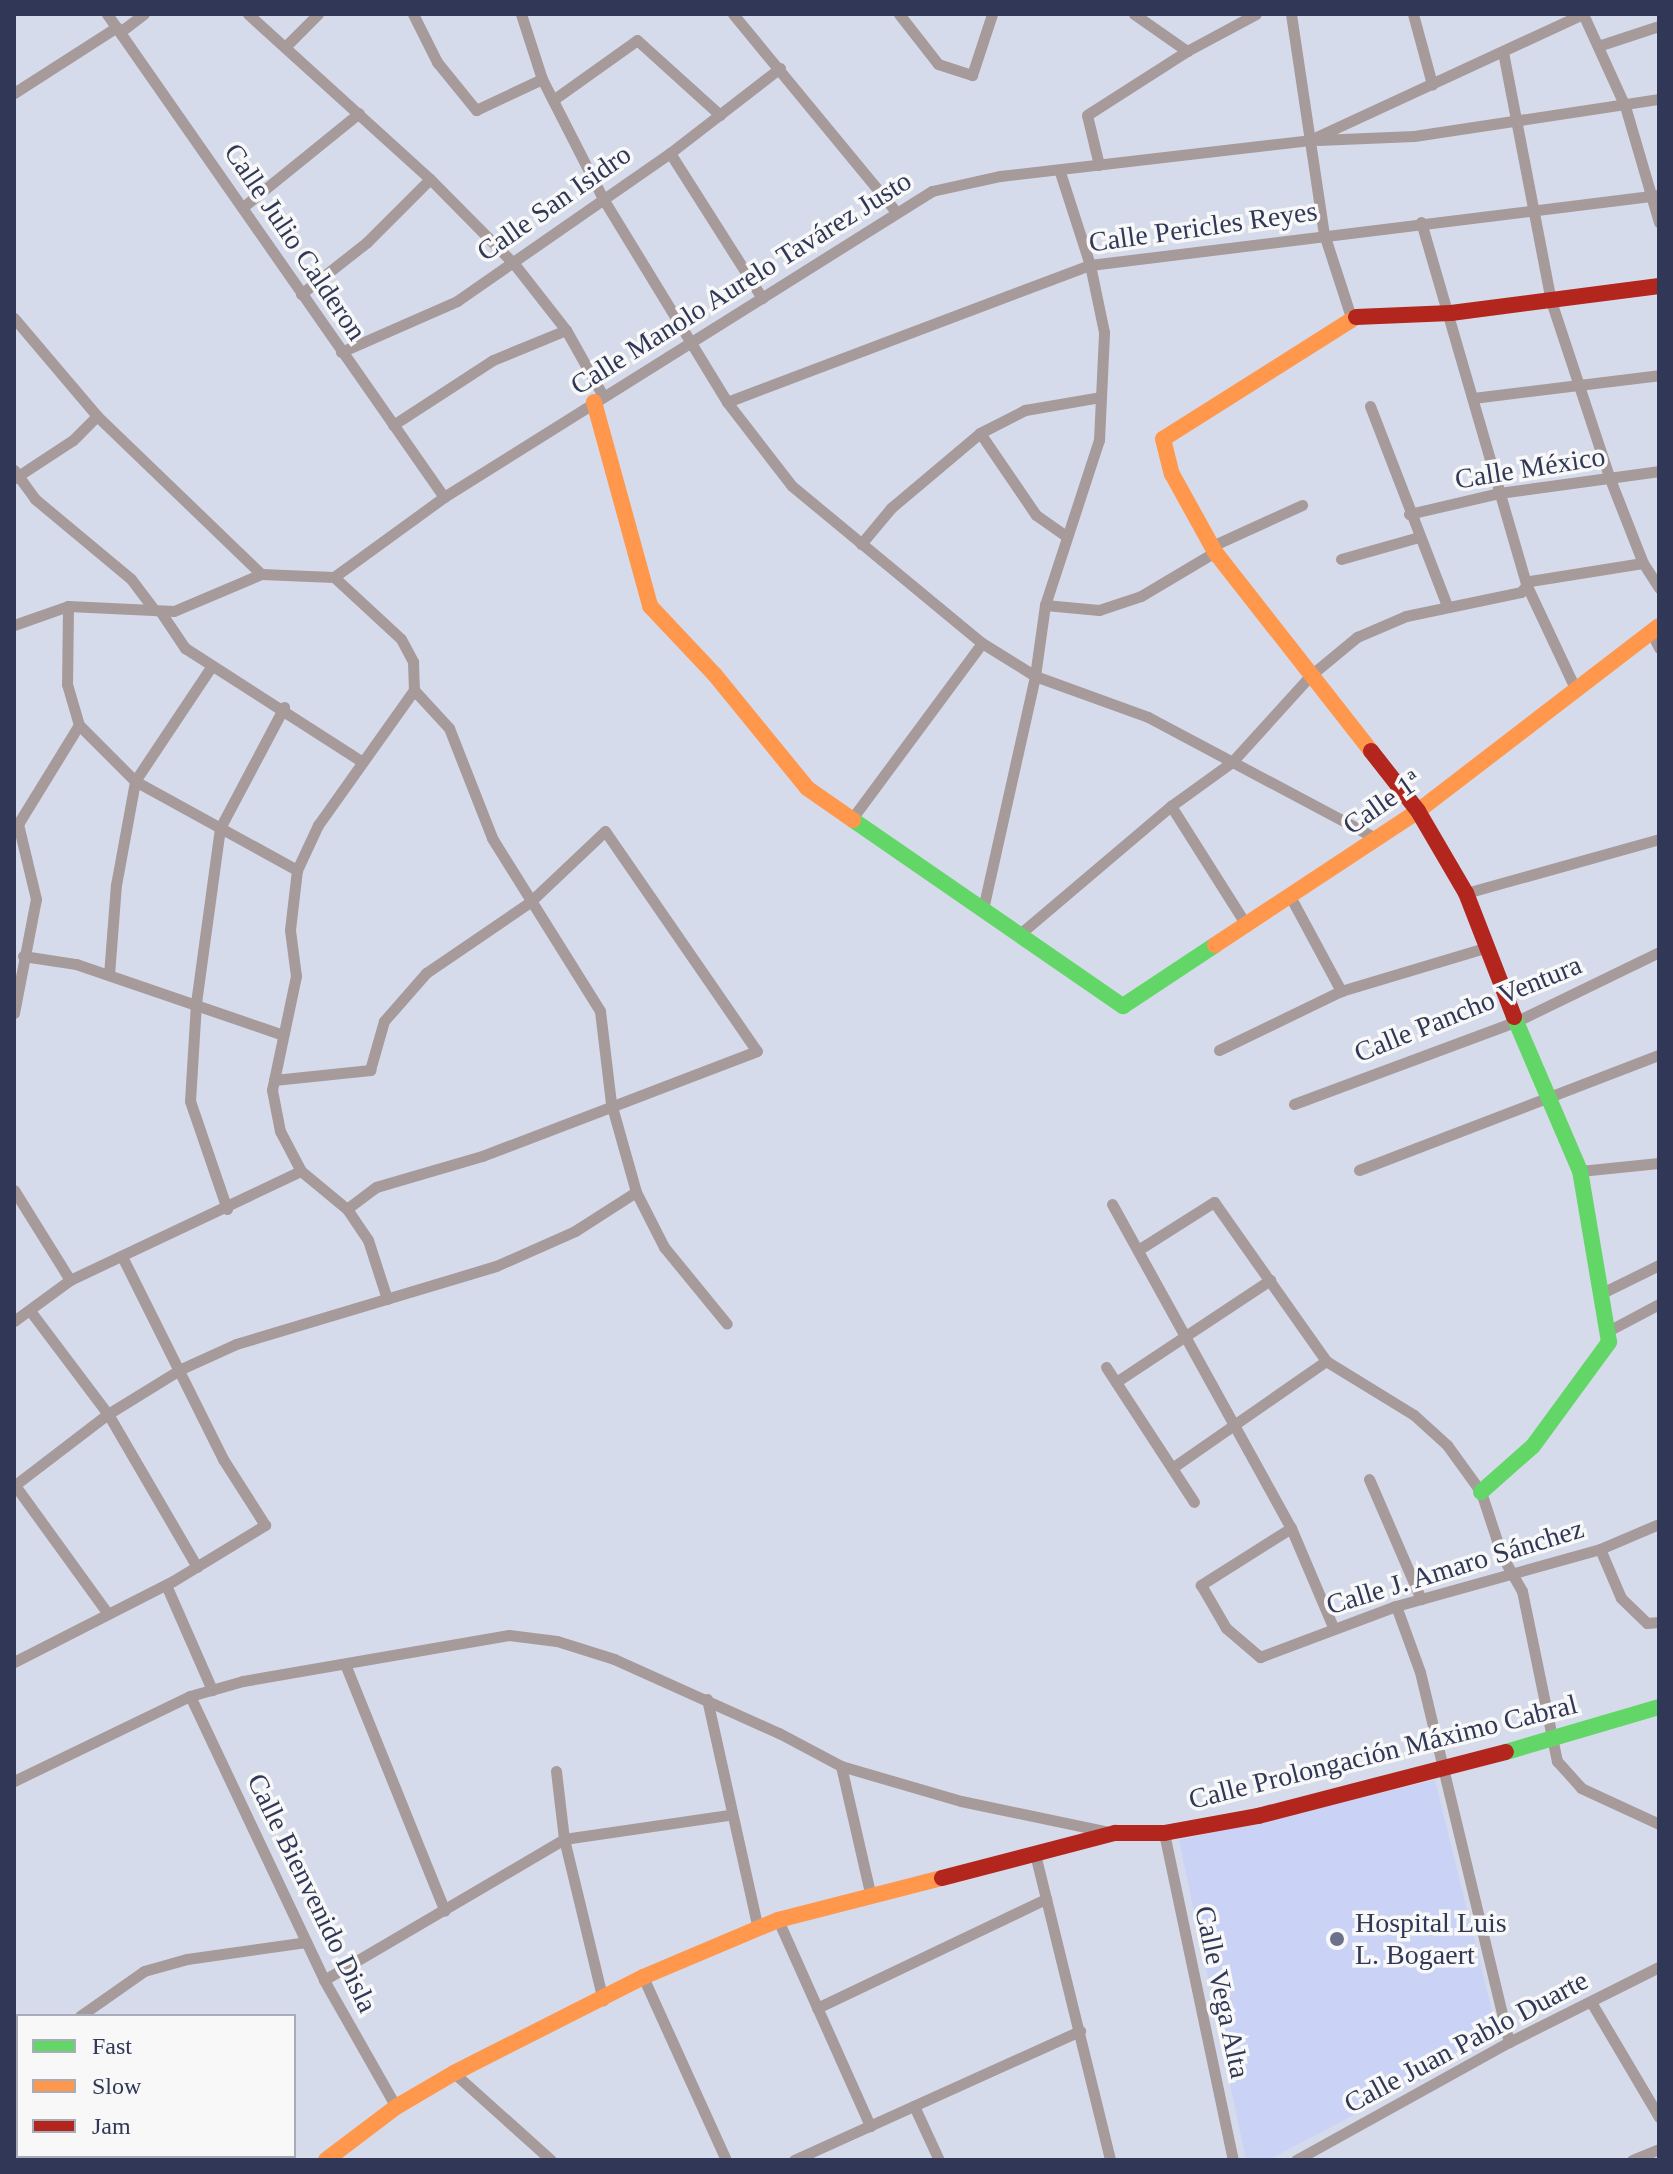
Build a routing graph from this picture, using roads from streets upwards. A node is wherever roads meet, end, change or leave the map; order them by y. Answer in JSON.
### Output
{"nodes":[{"id":1,"x":107,"y":14,"type":"edge"},
{"id":2,"x":144,"y":14,"type":"edge"},
{"id":3,"x":248,"y":14,"type":"edge"},
{"id":4,"x":318,"y":14,"type":"edge"},
{"id":5,"x":413,"y":14,"type":"edge"},
{"id":6,"x":521,"y":14,"type":"edge"},
{"id":7,"x":733,"y":14,"type":"edge"},
{"id":8,"x":899,"y":14,"type":"edge"},
{"id":9,"x":992,"y":14,"type":"edge"},
{"id":10,"x":1256,"y":14,"type":"edge"},
{"id":11,"x":1291,"y":14,"type":"edge"},
{"id":12,"x":1413,"y":14,"type":"edge"},
{"id":13,"x":1583,"y":14,"type":"edge"},
{"id":14,"x":1138,"y":15,"type":"edge"},
{"id":15,"x":1659,"y":26,"type":"edge"},
{"id":16,"x":118,"y":30,"type":"junction"},
{"id":17,"x":286,"y":46,"type":"junction"},
{"id":18,"x":1598,"y":46,"type":"junction"},
{"id":19,"x":1187,"y":51,"type":"junction"},
{"id":20,"x":1503,"y":52,"type":"junction"},
{"id":21,"x":780,"y":68,"type":"junction"},
{"id":22,"x":542,"y":79,"type":"junction"},
{"id":23,"x":1432,"y":84,"type":"junction"},
{"id":24,"x":14,"y":93,"type":"edge"},
{"id":25,"x":1659,"y":99,"type":"edge"},
{"id":26,"x":553,"y":100,"type":"junction"},
{"id":27,"x":1625,"y":106,"type":"junction"},
{"id":28,"x":359,"y":113,"type":"junction"},
{"id":29,"x":720,"y":115,"type":"junction"},
{"id":30,"x":1514,"y":122,"type":"junction"},
{"id":31,"x":1310,"y":140,"type":"junction"},
{"id":32,"x":670,"y":153,"type":"junction"},
{"id":33,"x":1099,"y":165,"type":"junction"},
{"id":34,"x":1060,"y":172,"type":"junction"},
{"id":35,"x":430,"y":179,"type":"junction"},
{"id":36,"x":1655,"y":196,"type":"edge"},
{"id":37,"x":602,"y":197,"type":"junction"},
{"id":38,"x":243,"y":207,"type":"junction"},
{"id":39,"x":896,"y":212,"type":"junction"},
{"id":40,"x":1534,"y":212,"type":"junction"},
{"id":41,"x":1421,"y":222,"type":"junction"},
{"id":42,"x":1659,"y":222,"type":"edge"},
{"id":43,"x":1324,"y":234,"type":"junction"},
{"id":44,"x":511,"y":261,"type":"junction"},
{"id":45,"x":1090,"y":265,"type":"junction"},
{"id":46,"x":1659,"y":286,"type":"edge"},
{"id":47,"x":301,"y":294,"type":"junction"},
{"id":48,"x":762,"y":298,"type":"junction"},
{"id":49,"x":1551,"y":301,"type":"junction"},
{"id":50,"x":1451,"y":313,"type":"junction"},
{"id":51,"x":1351,"y":317,"type":"junction"},
{"id":52,"x":14,"y":318,"type":"edge"},
{"id":53,"x":566,"y":330,"type":"junction"},
{"id":54,"x":692,"y":343,"type":"junction"},
{"id":55,"x":341,"y":352,"type":"junction"},
{"id":56,"x":1659,"y":375,"type":"edge"},
{"id":57,"x":1577,"y":388,"type":"junction"},
{"id":58,"x":1100,"y":397,"type":"junction"},
{"id":59,"x":1473,"y":398,"type":"junction"},
{"id":60,"x":598,"y":399,"type":"junction"},
{"id":61,"x":727,"y":402,"type":"junction"},
{"id":62,"x":1370,"y":406,"type":"dead end"},
{"id":63,"x":97,"y":416,"type":"junction"},
{"id":64,"x":393,"y":425,"type":"junction"},
{"id":65,"x":980,"y":433,"type":"junction"},
{"id":66,"x":1659,"y":471,"type":"edge"},
{"id":67,"x":15,"y":475,"type":"edge"},
{"id":68,"x":1610,"y":479,"type":"junction"},
{"id":69,"x":1499,"y":493,"type":"junction"},
{"id":70,"x":444,"y":497,"type":"junction"},
{"id":71,"x":1302,"y":505,"type":"dead end"},
{"id":72,"x":1409,"y":514,"type":"junction"},
{"id":73,"x":1066,"y":536,"type":"junction"},
{"id":74,"x":1419,"y":537,"type":"junction"},
{"id":75,"x":861,"y":544,"type":"junction"},
{"id":76,"x":1213,"y":549,"type":"junction"},
{"id":77,"x":1341,"y":559,"type":"dead end"},
{"id":78,"x":1643,"y":563,"type":"junction"},
{"id":79,"x":261,"y":574,"type":"junction"},
{"id":80,"x":334,"y":577,"type":"junction"},
{"id":81,"x":1527,"y":586,"type":"junction"},
{"id":82,"x":1659,"y":588,"type":"edge"},
{"id":83,"x":1045,"y":605,"type":"junction"},
{"id":84,"x":68,"y":606,"type":"junction"},
{"id":85,"x":1447,"y":606,"type":"junction"},
{"id":86,"x":157,"y":611,"type":"junction"},
{"id":87,"x":14,"y":625,"type":"edge"},
{"id":88,"x":1655,"y":629,"type":"edge"},
{"id":89,"x":982,"y":643,"type":"junction"},
{"id":90,"x":1659,"y":648,"type":"edge"},
{"id":91,"x":211,"y":667,"type":"junction"},
{"id":92,"x":1311,"y":675,"type":"junction"},
{"id":93,"x":1035,"y":676,"type":"junction"},
{"id":94,"x":414,"y":690,"type":"junction"},
{"id":95,"x":1576,"y":690,"type":"junction"},
{"id":96,"x":284,"y":707,"type":"junction"},
{"id":97,"x":79,"y":725,"type":"junction"},
{"id":98,"x":361,"y":761,"type":"junction"},
{"id":99,"x":1232,"y":762,"type":"junction"},
{"id":100,"x":135,"y":781,"type":"junction"},
{"id":101,"x":1171,"y":806,"type":"junction"},
{"id":102,"x":1418,"y":811,"type":"junction"},
{"id":103,"x":851,"y":820,"type":"junction"},
{"id":104,"x":220,"y":828,"type":"junction"},
{"id":105,"x":1377,"y":839,"type":"junction"},
{"id":106,"x":1659,"y":839,"type":"edge"},
{"id":107,"x":297,"y":870,"type":"junction"},
{"id":108,"x":1466,"y":893,"type":"junction"},
{"id":109,"x":1291,"y":898,"type":"junction"},
{"id":110,"x":530,"y":902,"type":"junction"},
{"id":111,"x":983,"y":909,"type":"junction"},
{"id":112,"x":1247,"y":926,"type":"junction"},
{"id":113,"x":1021,"y":933,"type":"junction"},
{"id":114,"x":1484,"y":948,"type":"junction"},
{"id":115,"x":1659,"y":952,"type":"edge"},
{"id":116,"x":23,"y":956,"type":"junction"},
{"id":117,"x":109,"y":975,"type":"junction"},
{"id":118,"x":1341,"y":991,"type":"junction"},
{"id":119,"x":196,"y":1003,"type":"junction"},
{"id":120,"x":14,"y":1013,"type":"edge"},
{"id":121,"x":1515,"y":1022,"type":"junction"},
{"id":122,"x":283,"y":1035,"type":"junction"},
{"id":123,"x":1219,"y":1050,"type":"dead end"},
{"id":124,"x":1659,"y":1055,"type":"edge"},
{"id":125,"x":274,"y":1080,"type":"junction"},
{"id":126,"x":1547,"y":1096,"type":"junction"},
{"id":127,"x":611,"y":1103,"type":"junction"},
{"id":128,"x":1294,"y":1104,"type":"dead end"},
{"id":129,"x":1659,"y":1163,"type":"edge"},
{"id":130,"x":1359,"y":1170,"type":"dead end"},
{"id":131,"x":301,"y":1171,"type":"junction"},
{"id":132,"x":1580,"y":1171,"type":"junction"},
{"id":133,"x":14,"y":1190,"type":"edge"},
{"id":134,"x":636,"y":1192,"type":"junction"},
{"id":135,"x":1112,"y":1204,"type":"dead end"},
{"id":136,"x":227,"y":1209,"type":"junction"},
{"id":137,"x":347,"y":1209,"type":"junction"},
{"id":138,"x":1138,"y":1250,"type":"junction"},
{"id":139,"x":122,"y":1256,"type":"junction"},
{"id":140,"x":1659,"y":1265,"type":"edge"},
{"id":141,"x":70,"y":1280,"type":"junction"},
{"id":142,"x":1270,"y":1280,"type":"junction"},
{"id":143,"x":1602,"y":1293,"type":"junction"},
{"id":144,"x":387,"y":1299,"type":"junction"},
{"id":145,"x":1659,"y":1304,"type":"edge"},
{"id":146,"x":31,"y":1312,"type":"junction"},
{"id":147,"x":14,"y":1321,"type":"edge"},
{"id":148,"x":727,"y":1324,"type":"dead end"},
{"id":149,"x":1608,"y":1331,"type":"junction"},
{"id":150,"x":1186,"y":1335,"type":"junction"},
{"id":151,"x":1326,"y":1361,"type":"junction"},
{"id":152,"x":1106,"y":1367,"type":"dead end"},
{"id":153,"x":181,"y":1369,"type":"junction"},
{"id":154,"x":1116,"y":1382,"type":"junction"},
{"id":155,"x":108,"y":1414,"type":"junction"},
{"id":156,"x":1233,"y":1424,"type":"junction"},
{"id":157,"x":1172,"y":1468,"type":"junction"},
{"id":158,"x":1369,"y":1479,"type":"dead end"},
{"id":159,"x":14,"y":1485,"type":"edge"},
{"id":160,"x":1481,"y":1492,"type":"junction"},
{"id":161,"x":1194,"y":1502,"type":"dead end"},
{"id":162,"x":1659,"y":1524,"type":"edge"},
{"id":163,"x":1291,"y":1528,"type":"junction"},
{"id":164,"x":1600,"y":1549,"type":"junction"},
{"id":165,"x":197,"y":1567,"type":"junction"},
{"id":166,"x":1514,"y":1573,"type":"junction"},
{"id":167,"x":166,"y":1585,"type":"junction"},
{"id":168,"x":1421,"y":1599,"type":"junction"},
{"id":169,"x":1396,"y":1606,"type":"junction"},
{"id":170,"x":108,"y":1614,"type":"junction"},
{"id":171,"x":1659,"y":1622,"type":"edge"},
{"id":172,"x":1333,"y":1627,"type":"junction"},
{"id":173,"x":14,"y":1645,"type":"edge"},
{"id":174,"x":18,"y":1660,"type":"edge"},
{"id":175,"x":345,"y":1664,"type":"junction"},
{"id":176,"x":212,"y":1690,"type":"junction"},
{"id":177,"x":190,"y":1696,"type":"junction"},
{"id":178,"x":707,"y":1699,"type":"junction"},
{"id":179,"x":1659,"y":1707,"type":"edge"},
{"id":180,"x":1556,"y":1737,"type":"junction"},
{"id":181,"x":841,"y":1766,"type":"junction"},
{"id":182,"x":1443,"y":1770,"type":"junction"},
{"id":183,"x":556,"y":1771,"type":"dead end"},
{"id":184,"x":14,"y":1781,"type":"edge"},
{"id":185,"x":729,"y":1815,"type":"junction"},
{"id":186,"x":1659,"y":1824,"type":"edge"},
{"id":187,"x":1115,"y":1833,"type":"junction"},
{"id":188,"x":1164,"y":1833,"type":"junction"},
{"id":189,"x":564,"y":1839,"type":"junction"},
{"id":190,"x":1036,"y":1858,"type":"junction"},
{"id":191,"x":871,"y":1897,"type":"junction"},
{"id":192,"x":1046,"y":1899,"type":"junction"},
{"id":193,"x":445,"y":1911,"type":"junction"},
{"id":194,"x":778,"y":1920,"type":"junction"},
{"id":195,"x":758,"y":1929,"type":"junction"},
{"id":196,"x":306,"y":1942,"type":"junction"},
{"id":197,"x":1659,"y":1967,"type":"edge"},
{"id":198,"x":643,"y":1977,"type":"junction"},
{"id":199,"x":324,"y":1980,"type":"junction"},
{"id":200,"x":603,"y":2000,"type":"junction"},
{"id":201,"x":1591,"y":2002,"type":"junction"},
{"id":202,"x":817,"y":2008,"type":"junction"},
{"id":203,"x":83,"y":2014,"type":"edge"},
{"id":204,"x":1080,"y":2031,"type":"junction"},
{"id":205,"x":1509,"y":2042,"type":"junction"},
{"id":206,"x":454,"y":2073,"type":"junction"},
{"id":207,"x":914,"y":2106,"type":"junction"},
{"id":208,"x":396,"y":2107,"type":"junction"},
{"id":209,"x":1659,"y":2117,"type":"edge"},
{"id":210,"x":870,"y":2126,"type":"junction"},
{"id":211,"x":1659,"y":2149,"type":"edge"},
{"id":212,"x":326,"y":2160,"type":"edge"},
{"id":213,"x":551,"y":2160,"type":"edge"},
{"id":214,"x":726,"y":2160,"type":"edge"},
{"id":215,"x":794,"y":2160,"type":"edge"},
{"id":216,"x":939,"y":2160,"type":"edge"},
{"id":217,"x":1110,"y":2160,"type":"edge"},
{"id":218,"x":1233,"y":2160,"type":"edge"},
{"id":219,"x":1296,"y":2160,"type":"edge"},
{"id":220,"x":1632,"y":2160,"type":"edge"}],
"edges":[{"from":1,"to":16,"type":"street","name":"Calle Julio Calderon"},
{"from":2,"to":16,"type":"street"},
{"from":3,"to":17,"type":"street"},
{"from":4,"to":17,"type":"street"},
{"from":5,"to":22,"type":"street"},
{"from":6,"to":22,"type":"street"},
{"from":7,"to":21,"type":"street"},
{"from":8,"to":9,"type":"street"},
{"from":10,"to":19,"type":"street"},
{"from":11,"to":31,"type":"street"},
{"from":12,"to":23,"type":"street"},
{"from":13,"to":18,"type":"street"},
{"from":13,"to":20,"type":"street","name":"Calle Manolo Aurelo Tavárez Justo"},
{"from":14,"to":19,"type":"street"},
{"from":15,"to":18,"type":"street"},
{"from":16,"to":24,"type":"street"},
{"from":16,"to":38,"type":"street","name":"Calle Julio Calderon"},
{"from":17,"to":28,"type":"street"},
{"from":18,"to":27,"type":"street"},
{"from":19,"to":33,"type":"street"},
{"from":20,"to":23,"type":"street","name":"Calle Manolo Aurelo Tavárez Justo"},
{"from":20,"to":30,"type":"street"},
{"from":21,"to":29,"type":"street","name":"Calle San Isidro"},
{"from":21,"to":39,"type":"street"},
{"from":22,"to":26,"type":"street"},
{"from":23,"to":31,"type":"street","name":"Calle Manolo Aurelo Tavárez Justo"},
{"from":25,"to":27,"type":"street"},
{"from":26,"to":29,"type":"street"},
{"from":26,"to":37,"type":"street"},
{"from":27,"to":30,"type":"street"},
{"from":27,"to":36,"type":"street"},
{"from":28,"to":35,"type":"street"},
{"from":28,"to":38,"type":"street"},
{"from":29,"to":32,"type":"street","name":"Calle San Isidro"},
{"from":30,"to":31,"type":"street"},
{"from":30,"to":40,"type":"street"},
{"from":31,"to":33,"type":"street","name":"Calle Manolo Aurelo Tavárez Justo"},
{"from":31,"to":43,"type":"street"},
{"from":32,"to":37,"type":"street","name":"Calle San Isidro"},
{"from":32,"to":48,"type":"street"},
{"from":33,"to":34,"type":"street","name":"Calle Manolo Aurelo Tavárez Justo"},
{"from":34,"to":39,"type":"street","name":"Calle Manolo Aurelo Tavárez Justo"},
{"from":34,"to":45,"type":"street"},
{"from":35,"to":44,"type":"street"},
{"from":35,"to":47,"type":"street"},
{"from":36,"to":40,"type":"street","name":"Calle Pericles Reyes"},
{"from":36,"to":42,"type":"street"},
{"from":37,"to":44,"type":"street","name":"Calle San Isidro"},
{"from":37,"to":54,"type":"street"},
{"from":38,"to":47,"type":"street","name":"Calle Julio Calderon"},
{"from":39,"to":48,"type":"street","name":"Calle Manolo Aurelo Tavárez Justo"},
{"from":40,"to":41,"type":"street","name":"Calle Pericles Reyes"},
{"from":40,"to":49,"type":"street"},
{"from":41,"to":43,"type":"street","name":"Calle Pericles Reyes"},
{"from":41,"to":50,"type":"street"},
{"from":43,"to":45,"type":"street","name":"Calle Pericles Reyes"},
{"from":43,"to":51,"type":"street"},
{"from":44,"to":53,"type":"street"},
{"from":44,"to":55,"type":"street","name":"Calle San Isidro"},
{"from":45,"to":58,"type":"street"},
{"from":45,"to":61,"type":"street","name":"Calle Pericles Reyes"},
{"from":46,"to":49,"type":"street"},
{"from":47,"to":55,"type":"street","name":"Calle Julio Calderon"},
{"from":48,"to":54,"type":"street","name":"Calle Manolo Aurelo Tavárez Justo"},
{"from":49,"to":50,"type":"street"},
{"from":49,"to":57,"type":"street"},
{"from":50,"to":51,"type":"street"},
{"from":50,"to":59,"type":"street"},
{"from":51,"to":76,"type":"street"},
{"from":52,"to":63,"type":"street"},
{"from":53,"to":60,"type":"street"},
{"from":53,"to":64,"type":"street"},
{"from":54,"to":60,"type":"street","name":"Calle Manolo Aurelo Tavárez Justo"},
{"from":54,"to":61,"type":"street"},
{"from":55,"to":64,"type":"street","name":"Calle Julio Calderon"},
{"from":56,"to":57,"type":"street"},
{"from":57,"to":59,"type":"street"},
{"from":57,"to":68,"type":"street"},
{"from":58,"to":65,"type":"street"},
{"from":58,"to":73,"type":"street"},
{"from":59,"to":69,"type":"street"},
{"from":60,"to":70,"type":"street","name":"Calle Manolo Aurelo Tavárez Justo"},
{"from":60,"to":103,"type":"street"},
{"from":61,"to":75,"type":"street"},
{"from":62,"to":72,"type":"street"},
{"from":63,"to":67,"type":"street"},
{"from":63,"to":79,"type":"street"},
{"from":64,"to":70,"type":"street","name":"Calle Julio Calderon"},
{"from":65,"to":73,"type":"street"},
{"from":65,"to":75,"type":"street"},
{"from":66,"to":68,"type":"street","name":"Calle México"},
{"from":67,"to":86,"type":"street"},
{"from":68,"to":69,"type":"street","name":"Calle México"},
{"from":68,"to":78,"type":"street"},
{"from":69,"to":72,"type":"street","name":"Calle México"},
{"from":69,"to":81,"type":"street"},
{"from":70,"to":80,"type":"street","name":"Calle Manolo Aurelo Tavárez Justo"},
{"from":71,"to":76,"type":"street"},
{"from":72,"to":74,"type":"street"},
{"from":73,"to":83,"type":"street"},
{"from":74,"to":77,"type":"street"},
{"from":74,"to":85,"type":"street"},
{"from":75,"to":89,"type":"street"},
{"from":76,"to":83,"type":"street"},
{"from":76,"to":92,"type":"street"},
{"from":78,"to":81,"type":"street"},
{"from":78,"to":82,"type":"street"},
{"from":79,"to":80,"type":"street"},
{"from":79,"to":86,"type":"street"},
{"from":80,"to":94,"type":"street"},
{"from":81,"to":85,"type":"street"},
{"from":81,"to":95,"type":"street"},
{"from":83,"to":93,"type":"street"},
{"from":84,"to":86,"type":"street"},
{"from":84,"to":87,"type":"street"},
{"from":84,"to":97,"type":"street"},
{"from":85,"to":92,"type":"street"},
{"from":86,"to":91,"type":"street"},
{"from":88,"to":90,"type":"street"},
{"from":88,"to":95,"type":"street","name":"Calle 1ª"},
{"from":89,"to":93,"type":"street"},
{"from":89,"to":103,"type":"street"},
{"from":91,"to":96,"type":"street"},
{"from":91,"to":100,"type":"street"},
{"from":92,"to":99,"type":"street"},
{"from":92,"to":102,"type":"street"},
{"from":93,"to":99,"type":"street"},
{"from":93,"to":111,"type":"street"},
{"from":94,"to":98,"type":"street"},
{"from":94,"to":110,"type":"street"},
{"from":95,"to":102,"type":"street","name":"Calle 1ª"},
{"from":96,"to":98,"type":"street"},
{"from":96,"to":104,"type":"street"},
{"from":97,"to":100,"type":"street"},
{"from":97,"to":116,"type":"street"},
{"from":98,"to":107,"type":"street"},
{"from":99,"to":101,"type":"street"},
{"from":99,"to":105,"type":"street"},
{"from":100,"to":104,"type":"street"},
{"from":100,"to":117,"type":"street"},
{"from":101,"to":112,"type":"street"},
{"from":101,"to":113,"type":"street"},
{"from":102,"to":105,"type":"street","name":"Calle 1ª"},
{"from":102,"to":108,"type":"street"},
{"from":103,"to":111,"type":"street"},
{"from":104,"to":107,"type":"street"},
{"from":104,"to":119,"type":"street"},
{"from":105,"to":109,"type":"street","name":"Calle 1ª"},
{"from":106,"to":108,"type":"street"},
{"from":107,"to":122,"type":"street"},
{"from":108,"to":114,"type":"street"},
{"from":109,"to":112,"type":"street","name":"Calle 1ª"},
{"from":109,"to":118,"type":"street"},
{"from":110,"to":125,"type":"street"},
{"from":110,"to":127,"type":"street"},
{"from":110,"to":127,"type":"street"},
{"from":111,"to":113,"type":"street"},
{"from":112,"to":113,"type":"street","name":"Calle 1ª"},
{"from":114,"to":118,"type":"street"},
{"from":114,"to":121,"type":"street"},
{"from":115,"to":121,"type":"street","name":"Calle Pancho Ventura"},
{"from":116,"to":117,"type":"street"},
{"from":116,"to":120,"type":"street"},
{"from":117,"to":119,"type":"street"},
{"from":118,"to":123,"type":"street"},
{"from":119,"to":122,"type":"street"},
{"from":119,"to":136,"type":"street"},
{"from":121,"to":126,"type":"street"},
{"from":121,"to":128,"type":"street","name":"Calle Pancho Ventura"},
{"from":122,"to":125,"type":"street"},
{"from":124,"to":126,"type":"street"},
{"from":125,"to":131,"type":"street"},
{"from":126,"to":130,"type":"street"},
{"from":126,"to":132,"type":"street"},
{"from":127,"to":134,"type":"street"},
{"from":127,"to":137,"type":"street"},
{"from":129,"to":132,"type":"street"},
{"from":131,"to":136,"type":"street"},
{"from":131,"to":137,"type":"street"},
{"from":132,"to":143,"type":"street"},
{"from":133,"to":141,"type":"street"},
{"from":134,"to":144,"type":"street"},
{"from":134,"to":148,"type":"street"},
{"from":135,"to":138,"type":"street"},
{"from":136,"to":139,"type":"street"},
{"from":137,"to":144,"type":"street"},
{"from":138,"to":142,"type":"street"},
{"from":138,"to":150,"type":"street"},
{"from":139,"to":141,"type":"street"},
{"from":139,"to":153,"type":"street"},
{"from":140,"to":143,"type":"street"},
{"from":141,"to":146,"type":"street"},
{"from":142,"to":150,"type":"street"},
{"from":142,"to":151,"type":"street"},
{"from":143,"to":149,"type":"street"},
{"from":144,"to":153,"type":"street"},
{"from":145,"to":149,"type":"street"},
{"from":146,"to":147,"type":"street"},
{"from":146,"to":155,"type":"street"},
{"from":149,"to":160,"type":"street"},
{"from":150,"to":154,"type":"street"},
{"from":150,"to":156,"type":"street"},
{"from":151,"to":156,"type":"street"},
{"from":151,"to":160,"type":"street"},
{"from":152,"to":154,"type":"street"},
{"from":153,"to":155,"type":"street"},
{"from":153,"to":165,"type":"street"},
{"from":154,"to":157,"type":"street"},
{"from":155,"to":159,"type":"street"},
{"from":155,"to":165,"type":"street"},
{"from":156,"to":157,"type":"street"},
{"from":156,"to":163,"type":"street"},
{"from":157,"to":161,"type":"street"},
{"from":158,"to":168,"type":"street"},
{"from":159,"to":170,"type":"street"},
{"from":160,"to":166,"type":"street"},
{"from":162,"to":164,"type":"street","name":"Calle J. Amaro Sánchez"},
{"from":163,"to":172,"type":"street"},
{"from":163,"to":172,"type":"street","name":"Calle J. Amaro Sánchez"},
{"from":164,"to":166,"type":"street","name":"Calle J. Amaro Sánchez"},
{"from":164,"to":171,"type":"street"},
{"from":165,"to":167,"type":"street"},
{"from":166,"to":168,"type":"street","name":"Calle J. Amaro Sánchez"},
{"from":166,"to":180,"type":"street"},
{"from":167,"to":170,"type":"street"},
{"from":167,"to":176,"type":"street"},
{"from":168,"to":169,"type":"street","name":"Calle J. Amaro Sánchez"},
{"from":169,"to":172,"type":"street","name":"Calle J. Amaro Sánchez"},
{"from":169,"to":182,"type":"street"},
{"from":170,"to":174,"type":"street"},
{"from":173,"to":174,"type":"street"},
{"from":175,"to":176,"type":"street"},
{"from":175,"to":178,"type":"street"},
{"from":175,"to":193,"type":"street"},
{"from":176,"to":177,"type":"street"},
{"from":177,"to":184,"type":"street"},
{"from":177,"to":196,"type":"street","name":"Calle Bienvenido Disla"},
{"from":178,"to":181,"type":"street"},
{"from":178,"to":185,"type":"street"},
{"from":179,"to":180,"type":"street","name":"Calle Prolongación Máximo Cabral"},
{"from":180,"to":182,"type":"street","name":"Calle Prolongación Máximo Cabral"},
{"from":180,"to":186,"type":"street"},
{"from":181,"to":187,"type":"street"},
{"from":181,"to":191,"type":"street"},
{"from":182,"to":188,"type":"street","name":"Calle Prolongación Máximo Cabral"},
{"from":182,"to":205,"type":"street"},
{"from":183,"to":189,"type":"street"},
{"from":185,"to":189,"type":"street"},
{"from":185,"to":195,"type":"street"},
{"from":187,"to":188,"type":"street","name":"Calle Prolongación Máximo Cabral"},
{"from":187,"to":190,"type":"street","name":"Calle Prolongación Máximo Cabral"},
{"from":188,"to":218,"type":"street","name":"Calle Vega Alta"},
{"from":189,"to":193,"type":"street"},
{"from":189,"to":200,"type":"street"},
{"from":190,"to":191,"type":"street","name":"Calle Prolongación Máximo Cabral"},
{"from":190,"to":192,"type":"street"},
{"from":191,"to":194,"type":"street","name":"Calle Prolongación Máximo Cabral"},
{"from":192,"to":202,"type":"street"},
{"from":192,"to":204,"type":"street"},
{"from":193,"to":199,"type":"street"},
{"from":194,"to":195,"type":"street","name":"Calle Prolongación Máximo Cabral"},
{"from":194,"to":202,"type":"street"},
{"from":195,"to":198,"type":"street","name":"Calle Prolongación Máximo Cabral"},
{"from":196,"to":199,"type":"street","name":"Calle Bienvenido Disla"},
{"from":196,"to":203,"type":"street"},
{"from":197,"to":201,"type":"street","name":"Calle Juan Pablo Duarte"},
{"from":198,"to":200,"type":"street","name":"Calle Prolongación Máximo Cabral"},
{"from":198,"to":214,"type":"street"},
{"from":199,"to":208,"type":"street","name":"Calle Bienvenido Disla"},
{"from":200,"to":206,"type":"street","name":"Calle Prolongación Máximo Cabral"},
{"from":201,"to":205,"type":"street","name":"Calle Juan Pablo Duarte"},
{"from":201,"to":209,"type":"street"},
{"from":202,"to":210,"type":"street"},
{"from":204,"to":207,"type":"street"},
{"from":204,"to":217,"type":"street"},
{"from":205,"to":219,"type":"street","name":"Calle Juan Pablo Duarte"},
{"from":206,"to":208,"type":"street","name":"Calle Prolongación Máximo Cabral"},
{"from":206,"to":213,"type":"street"},
{"from":207,"to":210,"type":"street"},
{"from":207,"to":216,"type":"street"},
{"from":208,"to":212,"type":"street","name":"Calle Prolongación Máximo Cabral"},
{"from":210,"to":215,"type":"street"},
{"from":211,"to":220,"type":"street"}]}
